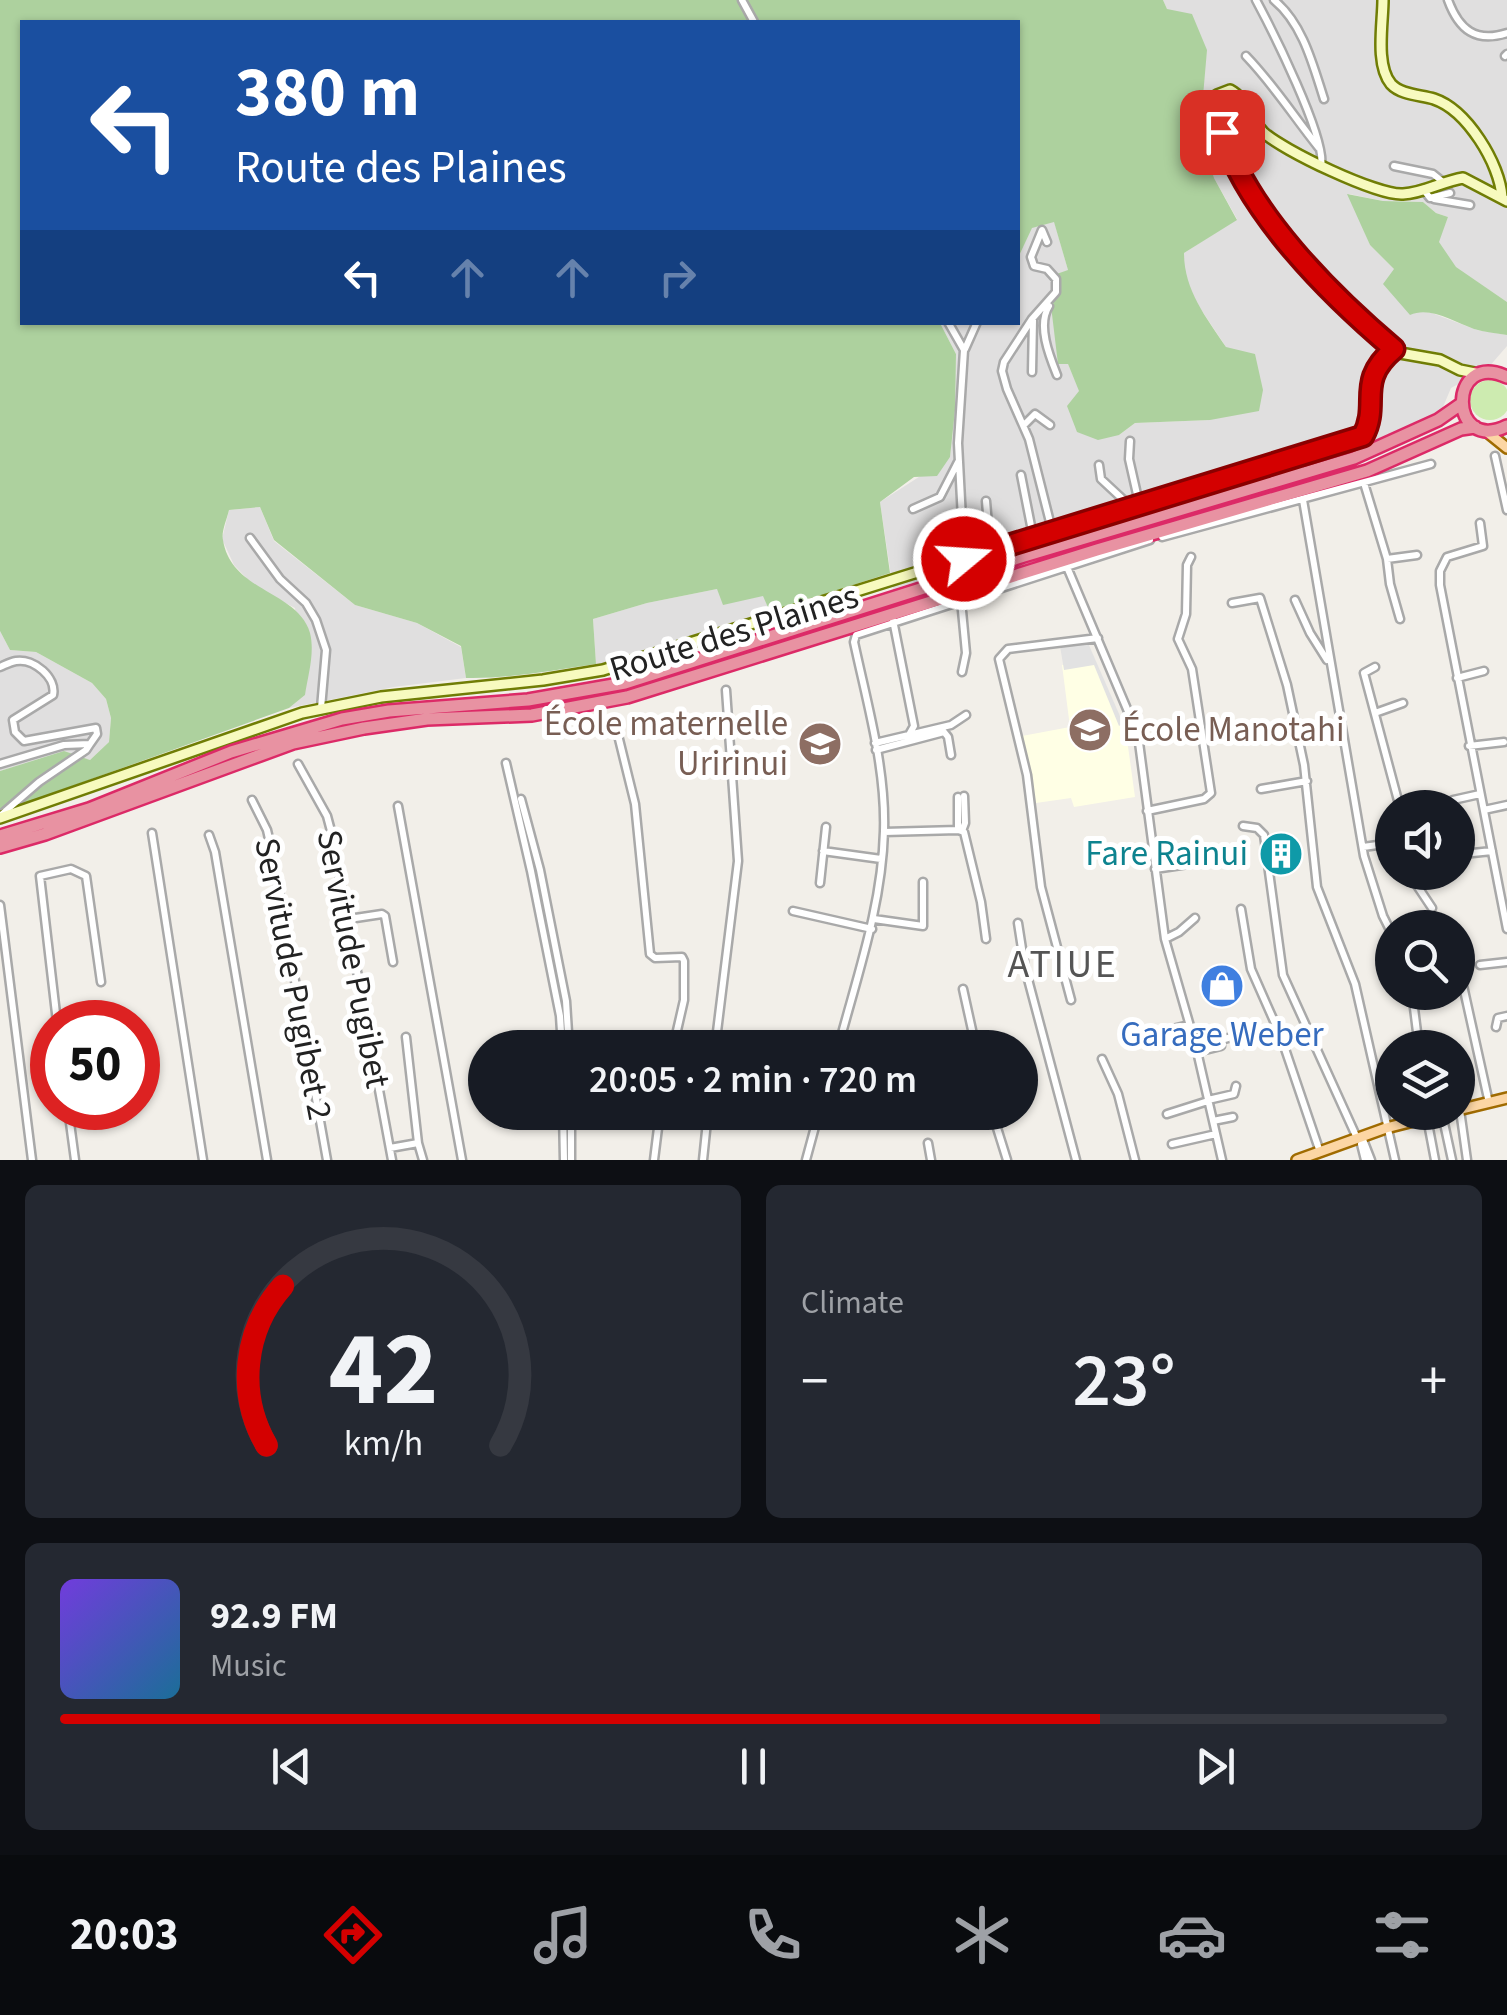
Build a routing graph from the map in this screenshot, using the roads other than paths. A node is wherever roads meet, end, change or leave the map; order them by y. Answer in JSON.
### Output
{"nodes":[{"id":1,"x":1256,"y":0,"type":"edge"},
{"id":2,"x":1274,"y":0,"type":"edge"},
{"id":3,"x":1384,"y":0,"type":"edge"},
{"id":4,"x":1448,"y":0,"type":"edge"},
{"id":5,"x":1507,"y":32,"type":"edge"},
{"id":6,"x":1246,"y":56,"type":"dead end"},
{"id":7,"x":1324,"y":99,"type":"dead end"},
{"id":8,"x":1323,"y":153,"type":"junction"},
{"id":9,"x":1321,"y":166,"type":"junction"},
{"id":10,"x":1394,"y":166,"type":"dead end"},
{"id":11,"x":1443,"y":182,"type":"junction"},
{"id":12,"x":1422,"y":189,"type":"junction"},
{"id":13,"x":1450,"y":193,"type":"dead end"},
{"id":14,"x":1434,"y":198,"type":"junction"},
{"id":15,"x":1504,"y":199,"type":"edge"},
{"id":16,"x":1470,"y":205,"type":"dead end"},
{"id":17,"x":1047,"y":242,"type":"dead end"},
{"id":18,"x":1056,"y":279,"type":"junction"},
{"id":19,"x":1032,"y":319,"type":"junction"},
{"id":20,"x":950,"y":325,"type":"edge"},
{"id":21,"x":976,"y":325,"type":"edge"},
{"id":22,"x":1394,"y":349,"type":"junction"},
{"id":23,"x":964,"y":350,"type":"junction"},
{"id":24,"x":1460,"y":370,"type":"junction"},
{"id":25,"x":1032,"y":372,"type":"dead end"},
{"id":26,"x":1505,"y":373,"type":"edge"},
{"id":27,"x":1480,"y":374,"type":"junction"},
{"id":28,"x":1056,"y":375,"type":"dead end"},
{"id":29,"x":1466,"y":385,"type":"junction"},
{"id":30,"x":1461,"y":404,"type":"junction"},
{"id":31,"x":1024,"y":425,"type":"junction"},
{"id":32,"x":1050,"y":425,"type":"dead end"},
{"id":33,"x":1506,"y":427,"type":"edge"},
{"id":34,"x":1480,"y":429,"type":"junction"},
{"id":35,"x":1130,"y":441,"type":"dead end"},
{"id":36,"x":1505,"y":446,"type":"edge"},
{"id":37,"x":1316,"y":451,"type":"junction"},
{"id":38,"x":1495,"y":456,"type":"dead end"},
{"id":39,"x":959,"y":461,"type":"junction"},
{"id":40,"x":1431,"y":464,"type":"dead end"},
{"id":41,"x":1099,"y":466,"type":"dead end"},
{"id":42,"x":1021,"y":475,"type":"dead end"},
{"id":43,"x":1275,"y":482,"type":"junction"},
{"id":44,"x":1364,"y":483,"type":"junction"},
{"id":45,"x":1044,"y":493,"type":"junction"},
{"id":46,"x":1026,"y":498,"type":"junction"},
{"id":47,"x":1303,"y":500,"type":"junction"},
{"id":48,"x":986,"y":501,"type":"dead end"},
{"id":49,"x":1134,"y":504,"type":"junction"},
{"id":50,"x":913,"y":509,"type":"dead end"},
{"id":51,"x":1507,"y":510,"type":"edge"},
{"id":52,"x":1480,"y":524,"type":"dead end"},
{"id":53,"x":1052,"y":531,"type":"junction"},
{"id":54,"x":1033,"y":537,"type":"junction"},
{"id":55,"x":250,"y":538,"type":"dead end"},
{"id":56,"x":950,"y":540,"type":"dead end"},
{"id":57,"x":963,"y":546,"type":"junction"},
{"id":58,"x":990,"y":550,"type":"junction"},
{"id":59,"x":1416,"y":555,"type":"dead end"},
{"id":60,"x":1191,"y":556,"type":"dead end"},
{"id":61,"x":964,"y":559,"type":"junction"},
{"id":62,"x":1387,"y":559,"type":"junction"},
{"id":63,"x":1067,"y":567,"type":"junction"},
{"id":64,"x":962,"y":600,"type":"junction"},
{"id":65,"x":1295,"y":600,"type":"dead end"},
{"id":66,"x":1232,"y":603,"type":"dead end"},
{"id":67,"x":1400,"y":619,"type":"dead end"},
{"id":68,"x":893,"y":620,"type":"junction"},
{"id":69,"x":1098,"y":638,"type":"junction"},
{"id":70,"x":1331,"y":665,"type":"junction"},
{"id":71,"x":0,"y":667,"type":"edge"},
{"id":72,"x":1374,"y":667,"type":"dead end"},
{"id":73,"x":962,"y":672,"type":"dead end"},
{"id":74,"x":1484,"y":672,"type":"dead end"},
{"id":75,"x":1457,"y":678,"type":"junction"},
{"id":76,"x":726,"y":690,"type":"dead end"},
{"id":77,"x":1404,"y":703,"type":"dead end"},
{"id":78,"x":321,"y":708,"type":"junction"},
{"id":79,"x":1374,"y":714,"type":"junction"},
{"id":80,"x":966,"y":715,"type":"dead end"},
{"id":81,"x":616,"y":727,"type":"dead end"},
{"id":82,"x":1296,"y":727,"type":"junction"},
{"id":83,"x":1258,"y":732,"type":"dead end"},
{"id":84,"x":910,"y":733,"type":"junction"},
{"id":85,"x":1504,"y":742,"type":"dead end"},
{"id":86,"x":90,"y":744,"type":"junction"},
{"id":87,"x":876,"y":746,"type":"junction"},
{"id":88,"x":1470,"y":746,"type":"junction"},
{"id":89,"x":951,"y":755,"type":"dead end"},
{"id":90,"x":506,"y":763,"type":"dead end"},
{"id":91,"x":0,"y":764,"type":"edge"},
{"id":92,"x":298,"y":764,"type":"dead end"},
{"id":93,"x":1306,"y":781,"type":"junction"},
{"id":94,"x":1261,"y":789,"type":"dead end"},
{"id":95,"x":1395,"y":790,"type":"edge"},
{"id":96,"x":1480,"y":794,"type":"junction"},
{"id":97,"x":1475,"y":795,"type":"edge"},
{"id":98,"x":961,"y":797,"type":"dead end"},
{"id":99,"x":522,"y":799,"type":"dead end"},
{"id":100,"x":252,"y":800,"type":"dead end"},
{"id":101,"x":1507,"y":805,"type":"edge"},
{"id":102,"x":398,"y":806,"type":"dead end"},
{"id":103,"x":1484,"y":810,"type":"junction"},
{"id":104,"x":1147,"y":811,"type":"junction"},
{"id":105,"x":0,"y":817,"type":"edge"},
{"id":106,"x":1243,"y":826,"type":"dead end"},
{"id":107,"x":826,"y":828,"type":"dead end"},
{"id":108,"x":960,"y":830,"type":"junction"},
{"id":109,"x":884,"y":832,"type":"junction"},
{"id":110,"x":152,"y":833,"type":"dead end"},
{"id":111,"x":0,"y":836,"type":"edge"},
{"id":112,"x":209,"y":836,"type":"dead end"},
{"id":113,"x":1375,"y":845,"type":"edge"},
{"id":114,"x":0,"y":846,"type":"edge"},
{"id":115,"x":1363,"y":847,"type":"junction"},
{"id":116,"x":823,"y":851,"type":"junction"},
{"id":117,"x":1492,"y":851,"type":"junction"},
{"id":118,"x":1475,"y":853,"type":"edge"},
{"id":119,"x":882,"y":859,"type":"junction"},
{"id":120,"x":1188,"y":864,"type":"dead end"},
{"id":121,"x":1155,"y":869,"type":"junction"},
{"id":122,"x":820,"y":882,"type":"dead end"},
{"id":123,"x":923,"y":882,"type":"dead end"},
{"id":124,"x":1502,"y":882,"type":"edge"},
{"id":125,"x":1418,"y":890,"type":"edge"},
{"id":126,"x":0,"y":905,"type":"edge"},
{"id":127,"x":1241,"y":908,"type":"dead end"},
{"id":128,"x":1432,"y":908,"type":"dead end"},
{"id":129,"x":1381,"y":910,"type":"edge"},
{"id":130,"x":793,"y":911,"type":"dead end"},
{"id":131,"x":1195,"y":918,"type":"dead end"},
{"id":132,"x":350,"y":919,"type":"junction"},
{"id":133,"x":874,"y":919,"type":"junction"},
{"id":134,"x":1018,"y":923,"type":"dead end"},
{"id":135,"x":872,"y":929,"type":"junction"},
{"id":136,"x":1507,"y":929,"type":"edge"},
{"id":137,"x":986,"y":938,"type":"dead end"},
{"id":138,"x":1165,"y":938,"type":"junction"},
{"id":139,"x":393,"y":962,"type":"dead end"},
{"id":140,"x":1507,"y":962,"type":"edge"},
{"id":141,"x":1485,"y":967,"type":"dead end"},
{"id":142,"x":101,"y":982,"type":"dead end"},
{"id":143,"x":964,"y":988,"type":"dead end"},
{"id":144,"x":54,"y":1000,"type":"edge"},
{"id":145,"x":1071,"y":1000,"type":"dead end"},
{"id":146,"x":1468,"y":1010,"type":"edge"},
{"id":147,"x":1507,"y":1016,"type":"edge"},
{"id":148,"x":1190,"y":1025,"type":"junction"},
{"id":149,"x":1496,"y":1027,"type":"dead end"},
{"id":150,"x":561,"y":1030,"type":"edge"},
{"id":151,"x":568,"y":1030,"type":"edge"},
{"id":152,"x":677,"y":1030,"type":"edge"},
{"id":153,"x":717,"y":1030,"type":"edge"},
{"id":154,"x":843,"y":1030,"type":"edge"},
{"id":155,"x":972,"y":1030,"type":"edge"},
{"id":156,"x":406,"y":1037,"type":"dead end"},
{"id":157,"x":1134,"y":1038,"type":"dead end"},
{"id":158,"x":1228,"y":1038,"type":"dead end"},
{"id":159,"x":1222,"y":1046,"type":"dead end"},
{"id":160,"x":1197,"y":1049,"type":"junction"},
{"id":161,"x":1102,"y":1059,"type":"dead end"},
{"id":162,"x":1375,"y":1077,"type":"edge"},
{"id":163,"x":1236,"y":1086,"type":"dead end"},
{"id":164,"x":1507,"y":1098,"type":"edge"},
{"id":165,"x":1209,"y":1100,"type":"junction"},
{"id":166,"x":1489,"y":1103,"type":"junction"},
{"id":167,"x":1475,"y":1106,"type":"edge"},
{"id":168,"x":1166,"y":1114,"type":"dead end"},
{"id":169,"x":1233,"y":1117,"type":"dead end"},
{"id":170,"x":1214,"y":1121,"type":"junction"},
{"id":171,"x":71,"y":1130,"type":"edge"},
{"id":172,"x":565,"y":1130,"type":"edge"},
{"id":173,"x":570,"y":1130,"type":"edge"},
{"id":174,"x":658,"y":1130,"type":"edge"},
{"id":175,"x":706,"y":1130,"type":"edge"},
{"id":176,"x":814,"y":1130,"type":"edge"},
{"id":177,"x":997,"y":1130,"type":"edge"},
{"id":178,"x":1381,"y":1130,"type":"edge"},
{"id":179,"x":1387,"y":1130,"type":"edge"},
{"id":180,"x":1440,"y":1130,"type":"edge"},
{"id":181,"x":1446,"y":1130,"type":"edge"},
{"id":182,"x":1452,"y":1130,"type":"edge"},
{"id":183,"x":1216,"y":1134,"type":"junction"},
{"id":184,"x":1359,"y":1138,"type":"junction"},
{"id":185,"x":928,"y":1143,"type":"dead end"},
{"id":186,"x":418,"y":1144,"type":"junction"},
{"id":187,"x":1172,"y":1144,"type":"dead end"},
{"id":188,"x":390,"y":1148,"type":"junction"},
{"id":189,"x":1320,"y":1152,"type":"junction"},
{"id":190,"x":32,"y":1160,"type":"edge"},
{"id":191,"x":75,"y":1160,"type":"edge"},
{"id":192,"x":203,"y":1160,"type":"edge"},
{"id":193,"x":267,"y":1160,"type":"edge"},
{"id":194,"x":327,"y":1160,"type":"edge"},
{"id":195,"x":392,"y":1160,"type":"edge"},
{"id":196,"x":423,"y":1160,"type":"edge"},
{"id":197,"x":462,"y":1160,"type":"edge"},
{"id":198,"x":568,"y":1160,"type":"edge"},
{"id":199,"x":654,"y":1160,"type":"edge"},
{"id":200,"x":703,"y":1160,"type":"edge"},
{"id":201,"x":806,"y":1160,"type":"edge"},
{"id":202,"x":930,"y":1160,"type":"edge"},
{"id":203,"x":1006,"y":1160,"type":"edge"},
{"id":204,"x":1076,"y":1160,"type":"edge"},
{"id":205,"x":1135,"y":1160,"type":"edge"},
{"id":206,"x":1222,"y":1160,"type":"edge"},
{"id":207,"x":1297,"y":1160,"type":"edge"},
{"id":208,"x":1368,"y":1160,"type":"edge"},
{"id":209,"x":1395,"y":1160,"type":"edge"},
{"id":210,"x":1436,"y":1160,"type":"edge"},
{"id":211,"x":1452,"y":1160,"type":"edge"},
{"id":212,"x":1467,"y":1160,"type":"edge"}],
"edges":[{"from":1,"to":8,"type":"street"},
{"from":2,"to":7,"type":"street"},
{"from":3,"to":15,"type":"main road"},
{"from":4,"to":5,"type":"street"},
{"from":6,"to":8,"type":"street"},
{"from":8,"to":9,"type":"street"},
{"from":9,"to":12,"type":"main road"},
{"from":9,"to":22,"type":"main road"},
{"from":10,"to":11,"type":"street"},
{"from":11,"to":12,"type":"main road"},
{"from":11,"to":15,"type":"main road"},
{"from":12,"to":14,"type":"street"},
{"from":13,"to":14,"type":"street"},
{"from":14,"to":16,"type":"street"},
{"from":17,"to":18,"type":"street"},
{"from":18,"to":19,"type":"street"},
{"from":18,"to":28,"type":"street"},
{"from":19,"to":25,"type":"street"},
{"from":19,"to":31,"type":"street"},
{"from":20,"to":23,"type":"street"},
{"from":21,"to":23,"type":"street"},
{"from":22,"to":24,"type":"main road"},
{"from":22,"to":37,"type":"main road","name":"Route des Plaines"},
{"from":23,"to":39,"type":"street"},
{"from":24,"to":27,"type":"main road"},
{"from":24,"to":29,"type":"main road"},
{"from":26,"to":27,"type":"highway"},
{"from":27,"to":29,"type":"highway"},
{"from":29,"to":30,"type":"highway"},
{"from":30,"to":34,"type":"highway"},
{"from":30,"to":43,"type":"highway","name":"Route des Plaines"},
{"from":31,"to":32,"type":"street"},
{"from":31,"to":45,"type":"street"},
{"from":33,"to":34,"type":"highway","name":"Route des Plaines"},
{"from":33,"to":36,"type":"main road"},
{"from":34,"to":36,"type":"main road"},
{"from":34,"to":114,"type":"highway","name":"Route des Plaines"},
{"from":35,"to":49,"type":"street"},
{"from":37,"to":43,"type":"highway"},
{"from":37,"to":49,"type":"main road","name":"Route des Plaines"},
{"from":38,"to":51,"type":"street"},
{"from":39,"to":50,"type":"street"},
{"from":39,"to":57,"type":"street"},
{"from":40,"to":44,"type":"street"},
{"from":41,"to":49,"type":"street"},
{"from":42,"to":46,"type":"street"},
{"from":43,"to":111,"type":"highway","name":"Route des Plaines"},
{"from":44,"to":47,"type":"street"},
{"from":44,"to":62,"type":"street"},
{"from":45,"to":46,"type":"street"},
{"from":45,"to":53,"type":"street"},
{"from":46,"to":54,"type":"street"},
{"from":47,"to":63,"type":"street"},
{"from":47,"to":70,"type":"street"},
{"from":48,"to":58,"type":"street"},
{"from":49,"to":53,"type":"main road","name":"Route des Plaines"},
{"from":52,"to":75,"type":"street"},
{"from":53,"to":54,"type":"main road","name":"Route des Plaines"},
{"from":54,"to":58,"type":"main road","name":"Route des Plaines"},
{"from":55,"to":78,"type":"street"},
{"from":56,"to":57,"type":"street"},
{"from":57,"to":61,"type":"street"},
{"from":58,"to":61,"type":"main road","name":"Route des Plaines"},
{"from":59,"to":62,"type":"street"},
{"from":60,"to":104,"type":"street"},
{"from":61,"to":78,"type":"main road","name":"Route des Plaines"},
{"from":62,"to":67,"type":"street"},
{"from":63,"to":64,"type":"street"},
{"from":63,"to":69,"type":"street"},
{"from":64,"to":68,"type":"street"},
{"from":64,"to":73,"type":"street"},
{"from":65,"to":70,"type":"street"},
{"from":66,"to":82,"type":"street"},
{"from":68,"to":84,"type":"street"},
{"from":68,"to":87,"type":"street"},
{"from":69,"to":104,"type":"street"},
{"from":69,"to":145,"type":"street"},
{"from":70,"to":115,"type":"street"},
{"from":71,"to":86,"type":"street"},
{"from":72,"to":79,"type":"street"},
{"from":74,"to":75,"type":"street"},
{"from":75,"to":88,"type":"street"},
{"from":76,"to":153,"type":"street"},
{"from":77,"to":79,"type":"street"},
{"from":78,"to":105,"type":"main road","name":"Route des Plaines"},
{"from":79,"to":95,"type":"street"},
{"from":80,"to":84,"type":"street"},
{"from":81,"to":152,"type":"street"},
{"from":82,"to":83,"type":"street"},
{"from":82,"to":93,"type":"street"},
{"from":84,"to":87,"type":"street"},
{"from":85,"to":88,"type":"street"},
{"from":86,"to":91,"type":"street"},
{"from":86,"to":105,"type":"street"},
{"from":87,"to":89,"type":"street"},
{"from":87,"to":109,"type":"street"},
{"from":88,"to":96,"type":"street"},
{"from":90,"to":150,"type":"street"},
{"from":92,"to":132,"type":"street","name":"Servitude Pugibet"},
{"from":93,"to":94,"type":"street"},
{"from":93,"to":162,"type":"street"},
{"from":96,"to":97,"type":"street"},
{"from":96,"to":103,"type":"street"},
{"from":98,"to":108,"type":"street"},
{"from":99,"to":151,"type":"street"},
{"from":100,"to":194,"type":"street","name":"Servitude Pugibet 2"},
{"from":101,"to":103,"type":"street"},
{"from":102,"to":197,"type":"street"},
{"from":103,"to":117,"type":"street"},
{"from":104,"to":121,"type":"street"},
{"from":106,"to":184,"type":"street"},
{"from":107,"to":116,"type":"street"},
{"from":108,"to":109,"type":"street"},
{"from":108,"to":137,"type":"street"},
{"from":109,"to":119,"type":"street"},
{"from":110,"to":192,"type":"street"},
{"from":112,"to":193,"type":"street"},
{"from":113,"to":115,"type":"street"},
{"from":115,"to":129,"type":"street"},
{"from":116,"to":119,"type":"street"},
{"from":116,"to":122,"type":"street"},
{"from":117,"to":118,"type":"street"},
{"from":117,"to":124,"type":"street"},
{"from":119,"to":133,"type":"street"},
{"from":120,"to":121,"type":"street"},
{"from":121,"to":138,"type":"street"},
{"from":123,"to":133,"type":"street"},
{"from":124,"to":136,"type":"street"},
{"from":125,"to":128,"type":"street"},
{"from":126,"to":190,"type":"street"},
{"from":127,"to":189,"type":"street"},
{"from":130,"to":135,"type":"street"},
{"from":131,"to":138,"type":"street"},
{"from":132,"to":139,"type":"street"},
{"from":132,"to":188,"type":"street","name":"Servitude Pugibet"},
{"from":133,"to":135,"type":"street"},
{"from":134,"to":204,"type":"street"},
{"from":135,"to":154,"type":"street"},
{"from":138,"to":148,"type":"street"},
{"from":140,"to":141,"type":"street"},
{"from":142,"to":144,"type":"street"},
{"from":143,"to":155,"type":"street"},
{"from":146,"to":166,"type":"street"},
{"from":147,"to":149,"type":"street"},
{"from":148,"to":157,"type":"street"},
{"from":148,"to":160,"type":"street"},
{"from":156,"to":186,"type":"street"},
{"from":158,"to":160,"type":"street"},
{"from":159,"to":160,"type":"street"},
{"from":160,"to":165,"type":"street"},
{"from":161,"to":205,"type":"street"},
{"from":163,"to":165,"type":"street"},
{"from":164,"to":166,"type":"main road"},
{"from":165,"to":168,"type":"street"},
{"from":165,"to":170,"type":"street"},
{"from":166,"to":167,"type":"main road"},
{"from":169,"to":170,"type":"street"},
{"from":170,"to":183,"type":"street"},
{"from":171,"to":191,"type":"street"},
{"from":172,"to":198,"type":"street"},
{"from":173,"to":198,"type":"street"},
{"from":174,"to":199,"type":"street"},
{"from":175,"to":200,"type":"street"},
{"from":176,"to":201,"type":"street"},
{"from":177,"to":203,"type":"street"},
{"from":178,"to":184,"type":"main road"},
{"from":179,"to":209,"type":"street"},
{"from":180,"to":210,"type":"street"},
{"from":181,"to":211,"type":"street"},
{"from":182,"to":212,"type":"street"},
{"from":183,"to":187,"type":"street"},
{"from":183,"to":206,"type":"street"},
{"from":184,"to":189,"type":"main road"},
{"from":184,"to":208,"type":"street"},
{"from":185,"to":202,"type":"street"},
{"from":186,"to":188,"type":"street"},
{"from":186,"to":196,"type":"street"},
{"from":188,"to":195,"type":"street","name":"Servitude Pugibet"},
{"from":189,"to":207,"type":"main road"}]}
